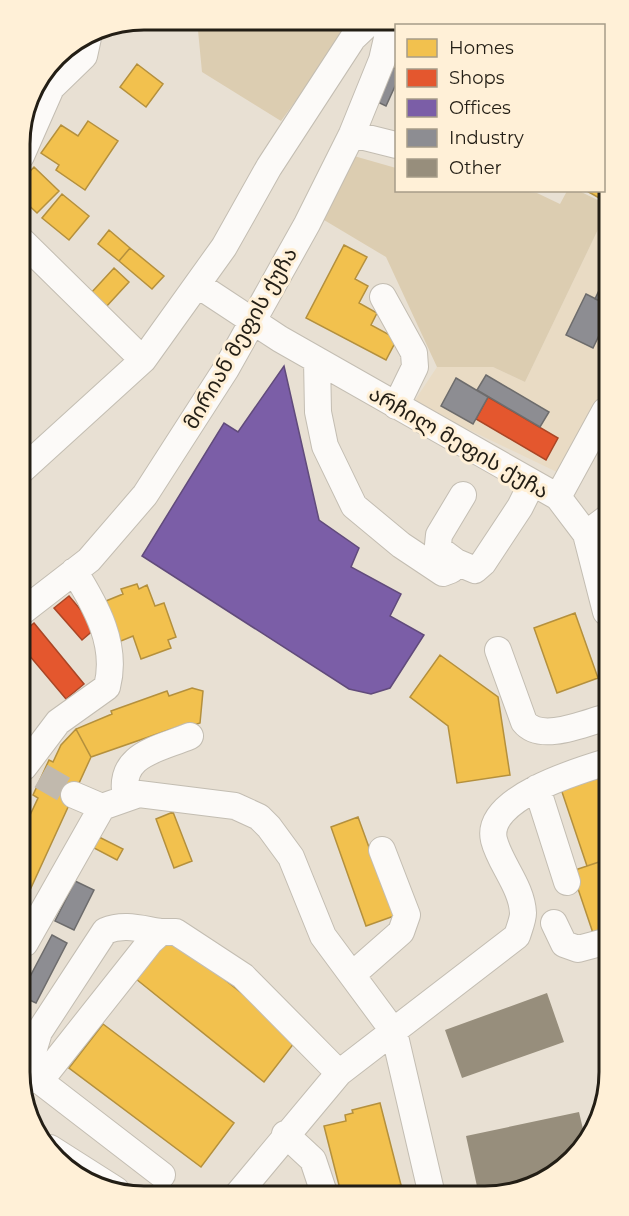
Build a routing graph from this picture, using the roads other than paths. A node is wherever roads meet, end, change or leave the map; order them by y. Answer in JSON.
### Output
{"nodes":[{"id":1,"x":380,"y":30,"type":"edge"},
{"id":2,"x":387,"y":30,"type":"edge"},
{"id":3,"x":86,"y":46,"type":"edge"},
{"id":4,"x":348,"y":47,"type":"junction"},
{"id":5,"x":382,"y":60,"type":"junction"},
{"id":6,"x":31,"y":134,"type":"edge"},
{"id":7,"x":352,"y":134,"type":"junction"},
{"id":8,"x":395,"y":145,"type":"edge"},
{"id":9,"x":30,"y":249,"type":"edge"},
{"id":10,"x":198,"y":285,"type":"junction"},
{"id":11,"x":383,"y":297,"type":"dead end"},
{"id":12,"x":252,"y":322,"type":"junction"},
{"id":13,"x":143,"y":360,"type":"junction"},
{"id":14,"x":317,"y":360,"type":"junction"},
{"id":15,"x":396,"y":406,"type":"junction"},
{"id":16,"x":599,"y":425,"type":"edge"},
{"id":17,"x":30,"y":463,"type":"edge"},
{"id":18,"x":532,"y":483,"type":"junction"},
{"id":19,"x":463,"y":495,"type":"dead end"},
{"id":20,"x":558,"y":497,"type":"junction"},
{"id":21,"x":596,"y":526,"type":"edge"},
{"id":22,"x":599,"y":552,"type":"edge"},
{"id":23,"x":456,"y":562,"type":"junction"},
{"id":24,"x":74,"y":571,"type":"junction"},
{"id":25,"x":30,"y":605,"type":"edge"},
{"id":26,"x":498,"y":650,"type":"dead end"},
{"id":27,"x":599,"y":719,"type":"edge"},
{"id":28,"x":190,"y":736,"type":"dead end"},
{"id":29,"x":599,"y":765,"type":"edge"},
{"id":30,"x":30,"y":767,"type":"edge"},
{"id":31,"x":537,"y":788,"type":"junction"},
{"id":32,"x":74,"y":795,"type":"tunnel mouth"},
{"id":33,"x":126,"y":798,"type":"junction"},
{"id":34,"x":102,"y":807,"type":"junction"},
{"id":35,"x":382,"y":850,"type":"dead end"},
{"id":36,"x":567,"y":882,"type":"dead end"},
{"id":37,"x":554,"y":923,"type":"dead end"},
{"id":38,"x":161,"y":932,"type":"junction"},
{"id":39,"x":30,"y":934,"type":"edge"},
{"id":40,"x":599,"y":943,"type":"edge"},
{"id":41,"x":352,"y":975,"type":"junction"},
{"id":42,"x":394,"y":1032,"type":"junction"},
{"id":43,"x":339,"y":1073,"type":"junction"},
{"id":44,"x":30,"y":1076,"type":"edge"},
{"id":45,"x":30,"y":1078,"type":"edge"},
{"id":46,"x":285,"y":1134,"type":"junction"},
{"id":47,"x":162,"y":1175,"type":"dead end"},
{"id":48,"x":244,"y":1186,"type":"edge"},
{"id":49,"x":322,"y":1186,"type":"edge"},
{"id":50,"x":430,"y":1186,"type":"edge"}],
"edges":[{"from":1,"to":4,"type":"street","name":"მირიან მეფის ქუჩა"},
{"from":2,"to":5,"type":"street","name":"მირიან მეფის ქუჩა"},
{"from":3,"to":6,"type":"street"},
{"from":4,"to":5,"type":"street"},
{"from":4,"to":10,"type":"street","name":"მირიან მეფის ქუჩა"},
{"from":5,"to":7,"type":"street","name":"მირიან მეფის ქუჩა"},
{"from":7,"to":8,"type":"street"},
{"from":7,"to":12,"type":"street","name":"მირიან მეფის ქუჩა"},
{"from":9,"to":13,"type":"street"},
{"from":10,"to":12,"type":"street","name":"არჩილ მეფის ქუჩა"},
{"from":10,"to":13,"type":"street","name":"მირიან მეფის ქუჩა"},
{"from":11,"to":15,"type":"street"},
{"from":12,"to":14,"type":"street","name":"არჩილ მეფის ქუჩა"},
{"from":12,"to":24,"type":"street","name":"მირიან მეფის ქუჩა"},
{"from":13,"to":17,"type":"street","name":"მირიან მეფის ქუჩა"},
{"from":14,"to":15,"type":"street","name":"არჩილ მეფის ქუჩა"},
{"from":14,"to":23,"type":"street"},
{"from":15,"to":18,"type":"street","name":"არჩილ მეფის ქუჩა"},
{"from":16,"to":20,"type":"street"},
{"from":18,"to":20,"type":"street","name":"არჩილ მეფის ქუჩა"},
{"from":18,"to":23,"type":"street"},
{"from":19,"to":23,"type":"street"},
{"from":20,"to":21,"type":"street","name":"არჩილ მეფის ქუჩა"},
{"from":21,"to":22,"type":"street","name":"არჩილ მეფის ქუჩა"},
{"from":24,"to":25,"type":"street","name":"მირიან მეფის ქუჩა"},
{"from":24,"to":30,"type":"street"},
{"from":26,"to":27,"type":"street"},
{"from":28,"to":33,"type":"street"},
{"from":29,"to":31,"type":"street"},
{"from":31,"to":36,"type":"street"},
{"from":31,"to":42,"type":"street"},
{"from":32,"to":34,"type":"street"},
{"from":33,"to":34,"type":"street"},
{"from":33,"to":41,"type":"street"},
{"from":34,"to":39,"type":"street"},
{"from":35,"to":41,"type":"street"},
{"from":37,"to":40,"type":"street"},
{"from":38,"to":43,"type":"street"},
{"from":38,"to":44,"type":"street"},
{"from":38,"to":45,"type":"street"},
{"from":41,"to":42,"type":"street"},
{"from":42,"to":43,"type":"street"},
{"from":42,"to":50,"type":"street"},
{"from":43,"to":46,"type":"street"},
{"from":45,"to":47,"type":"street"},
{"from":46,"to":48,"type":"street"},
{"from":46,"to":49,"type":"street"}]}
